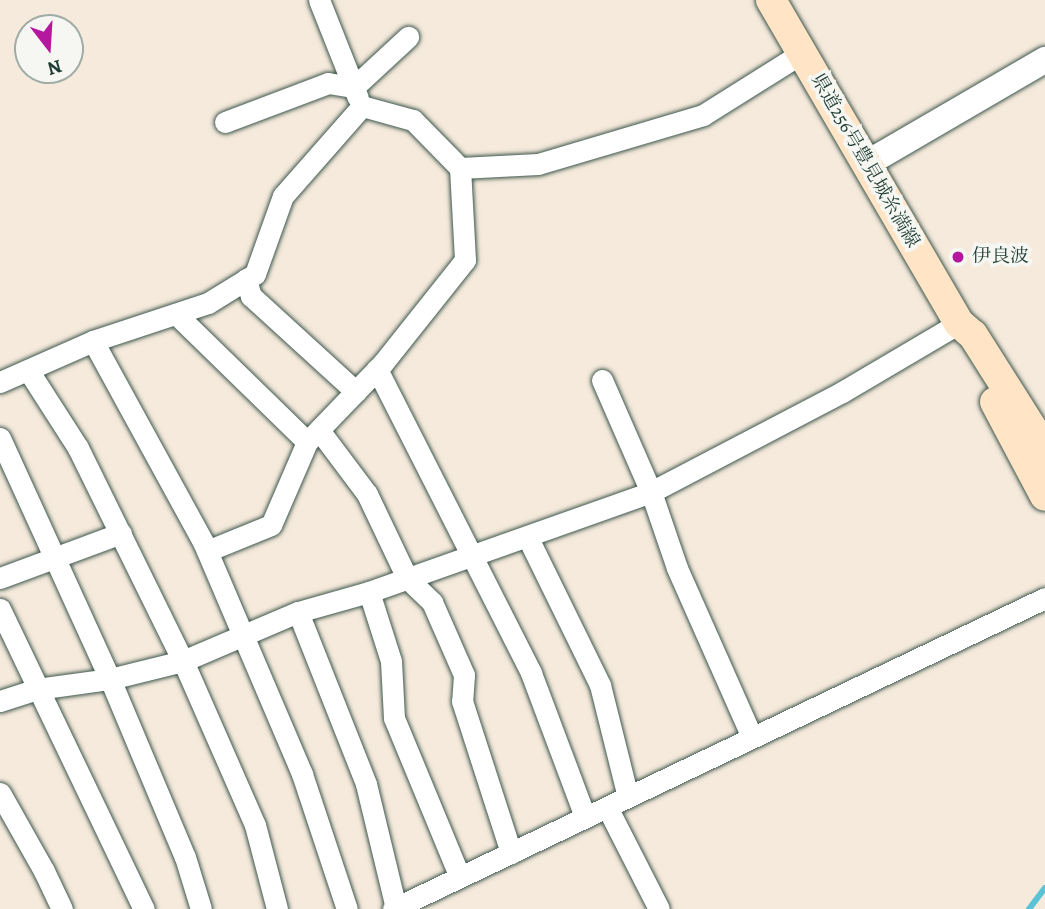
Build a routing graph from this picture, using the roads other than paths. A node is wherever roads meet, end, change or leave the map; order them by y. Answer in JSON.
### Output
{"nodes":[{"id":1,"x":318,"y":0,"type":"edge"},
{"id":2,"x":771,"y":0,"type":"edge"},
{"id":3,"x":408,"y":37,"type":"dead end"},
{"id":4,"x":802,"y":53,"type":"junction"},
{"id":5,"x":1045,"y":60,"type":"edge"},
{"id":6,"x":358,"y":97,"type":"junction"},
{"id":7,"x":225,"y":122,"type":"dead end"},
{"id":8,"x":866,"y":164,"type":"junction"},
{"id":9,"x":460,"y":168,"type":"junction"},
{"id":10,"x":246,"y":279,"type":"junction"},
{"id":11,"x":176,"y":314,"type":"junction"},
{"id":12,"x":959,"y":323,"type":"junction"},
{"id":13,"x":93,"y":341,"type":"junction"},
{"id":14,"x":377,"y":369,"type":"junction"},
{"id":15,"x":28,"y":370,"type":"junction"},
{"id":16,"x":602,"y":380,"type":"dead end"},
{"id":17,"x":0,"y":382,"type":"edge"},
{"id":18,"x":356,"y":392,"type":"junction"},
{"id":19,"x":313,"y":436,"type":"junction"},
{"id":20,"x":0,"y":438,"type":"edge"},
{"id":21,"x":1045,"y":449,"type":"edge"},
{"id":22,"x":650,"y":492,"type":"junction"},
{"id":23,"x":1045,"y":496,"type":"edge"},
{"id":24,"x":121,"y":533,"type":"junction"},
{"id":25,"x":528,"y":538,"type":"junction"},
{"id":26,"x":207,"y":551,"type":"junction"},
{"id":27,"x":472,"y":556,"type":"junction"},
{"id":28,"x":56,"y":558,"type":"junction"},
{"id":29,"x":407,"y":578,"type":"junction"},
{"id":30,"x":0,"y":579,"type":"edge"},
{"id":31,"x":369,"y":592,"type":"junction"},
{"id":32,"x":1045,"y":598,"type":"edge"},
{"id":33,"x":0,"y":609,"type":"edge"},
{"id":34,"x":298,"y":612,"type":"junction"},
{"id":35,"x":243,"y":635,"type":"junction"},
{"id":36,"x":183,"y":661,"type":"junction"},
{"id":37,"x":110,"y":679,"type":"junction"},
{"id":38,"x":37,"y":689,"type":"junction"},
{"id":39,"x":0,"y":701,"type":"edge"},
{"id":40,"x":752,"y":737,"type":"junction"},
{"id":41,"x":0,"y":793,"type":"edge"},
{"id":42,"x":628,"y":797,"type":"junction"},
{"id":43,"x":607,"y":807,"type":"junction"},
{"id":44,"x":585,"y":817,"type":"junction"},
{"id":45,"x":511,"y":852,"type":"junction"},
{"id":46,"x":460,"y":877,"type":"junction"},
{"id":47,"x":394,"y":908,"type":"edge"},
{"id":48,"x":62,"y":909,"type":"edge"},
{"id":49,"x":144,"y":909,"type":"edge"},
{"id":50,"x":201,"y":909,"type":"edge"},
{"id":51,"x":277,"y":909,"type":"edge"},
{"id":52,"x":347,"y":909,"type":"edge"},
{"id":53,"x":659,"y":909,"type":"edge"}],
"edges":[{"from":1,"to":6,"type":"street"},
{"from":2,"to":4,"type":"main road","name":"県道256号豊見城糸満線"},
{"from":3,"to":6,"type":"street"},
{"from":4,"to":8,"type":"main road","name":"県道256号豊見城糸満線"},
{"from":4,"to":9,"type":"street"},
{"from":5,"to":8,"type":"street"},
{"from":6,"to":7,"type":"street"},
{"from":6,"to":9,"type":"street"},
{"from":6,"to":10,"type":"street"},
{"from":8,"to":12,"type":"main road","name":"県道256号豊見城糸満線"},
{"from":9,"to":14,"type":"street"},
{"from":10,"to":11,"type":"street"},
{"from":10,"to":18,"type":"street"},
{"from":11,"to":13,"type":"street"},
{"from":11,"to":19,"type":"street"},
{"from":12,"to":21,"type":"main road","name":"県道256号豊見城糸満線"},
{"from":12,"to":22,"type":"street"},
{"from":12,"to":23,"type":"main road","name":"県道256号豊見城糸満線"},
{"from":13,"to":15,"type":"street"},
{"from":13,"to":26,"type":"street"},
{"from":14,"to":18,"type":"street"},
{"from":14,"to":27,"type":"street"},
{"from":15,"to":17,"type":"street"},
{"from":15,"to":24,"type":"street"},
{"from":16,"to":22,"type":"street"},
{"from":18,"to":19,"type":"street"},
{"from":19,"to":26,"type":"street"},
{"from":19,"to":29,"type":"street"},
{"from":20,"to":28,"type":"street"},
{"from":22,"to":25,"type":"street"},
{"from":22,"to":40,"type":"street"},
{"from":24,"to":28,"type":"street"},
{"from":24,"to":36,"type":"street"},
{"from":25,"to":27,"type":"street"},
{"from":25,"to":42,"type":"street"},
{"from":26,"to":35,"type":"street"},
{"from":27,"to":29,"type":"street"},
{"from":27,"to":44,"type":"street"},
{"from":28,"to":30,"type":"street"},
{"from":28,"to":37,"type":"street"},
{"from":29,"to":31,"type":"street"},
{"from":29,"to":45,"type":"street"},
{"from":31,"to":34,"type":"street"},
{"from":31,"to":46,"type":"street"},
{"from":32,"to":40,"type":"street"},
{"from":33,"to":38,"type":"street"},
{"from":34,"to":35,"type":"street"},
{"from":34,"to":47,"type":"street"},
{"from":35,"to":36,"type":"street"},
{"from":35,"to":52,"type":"street"},
{"from":36,"to":37,"type":"street"},
{"from":36,"to":51,"type":"street"},
{"from":37,"to":38,"type":"street"},
{"from":37,"to":50,"type":"street"},
{"from":38,"to":39,"type":"street"},
{"from":38,"to":49,"type":"street"},
{"from":40,"to":42,"type":"street"},
{"from":41,"to":48,"type":"street"},
{"from":42,"to":43,"type":"street"},
{"from":43,"to":44,"type":"street"},
{"from":43,"to":53,"type":"street"},
{"from":44,"to":45,"type":"street"},
{"from":45,"to":46,"type":"street"},
{"from":46,"to":47,"type":"street"}]}
